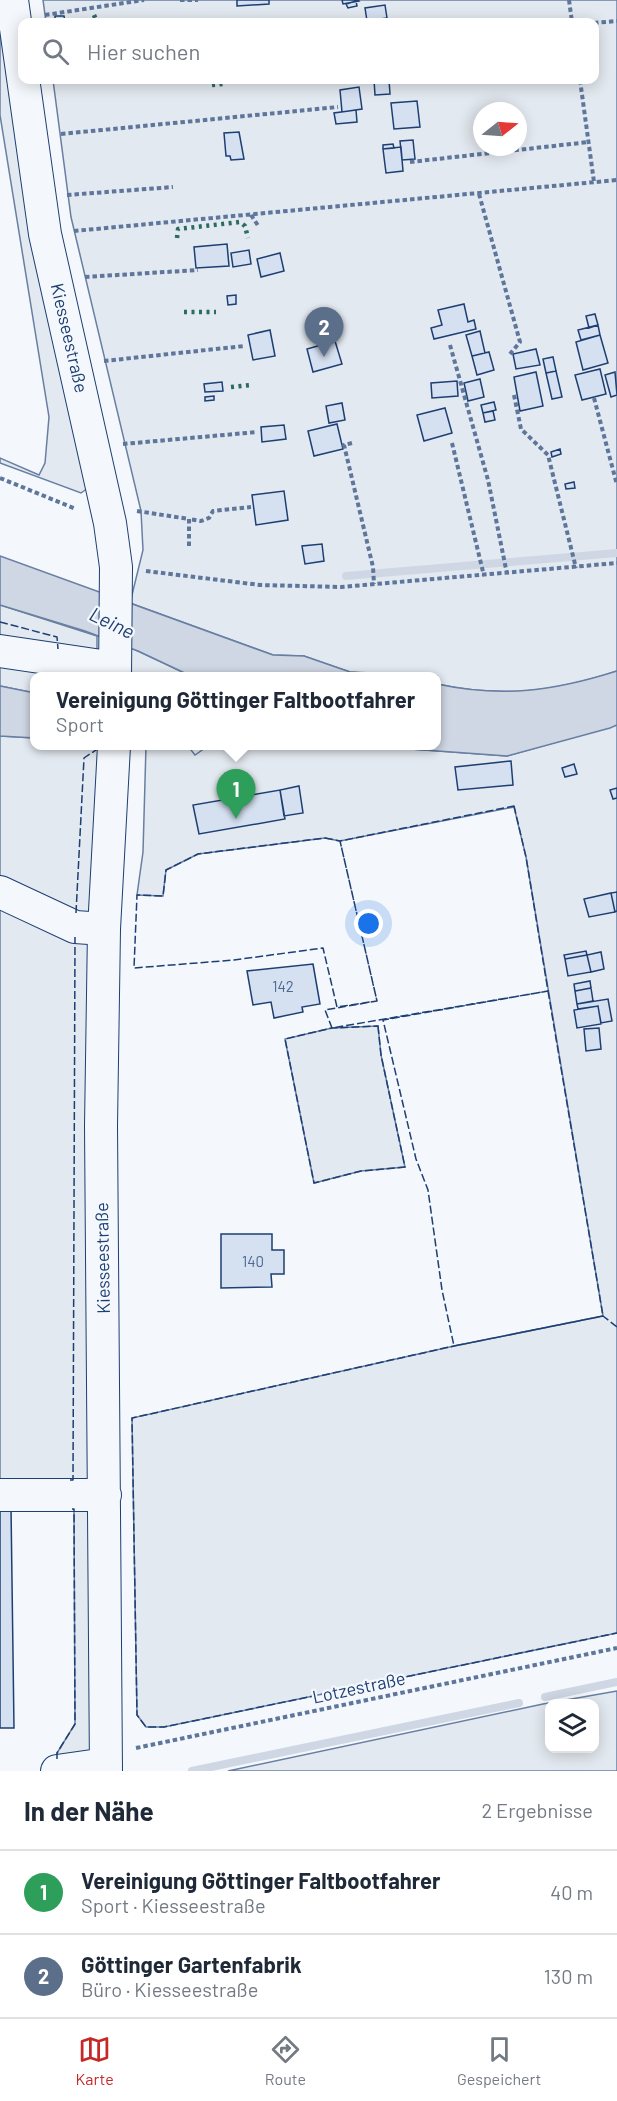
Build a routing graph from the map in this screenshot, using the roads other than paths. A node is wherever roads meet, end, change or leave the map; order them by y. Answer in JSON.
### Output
{"nodes":[{"id":1,"x":13,"y":10,"type":"edge"},
{"id":2,"x":18,"y":47,"type":"edge"},
{"id":3,"x":23,"y":84,"type":"edge"},
{"id":4,"x":0,"y":651,"type":"edge"},
{"id":5,"x":114,"y":665,"type":"edge"},
{"id":6,"x":114,"y":750,"type":"edge"},
{"id":7,"x":0,"y":892,"type":"edge"},
{"id":8,"x":104,"y":929,"type":"junction"},
{"id":9,"x":0,"y":1494,"type":"edge"},
{"id":10,"x":105,"y":1495,"type":"junction"},
{"id":11,"x":106,"y":1763,"type":"edge"},
{"id":12,"x":57,"y":1771,"type":"edge"}],
"edges":[{"from":1,"to":2,"type":"street","name":"Kiesseestraße"},
{"from":3,"to":5,"type":"street","name":"Kiesseestraße"},
{"from":4,"to":5,"type":"street"},
{"from":6,"to":8,"type":"street","name":"Kiesseestraße"},
{"from":7,"to":8,"type":"street"},
{"from":8,"to":10,"type":"street","name":"Kiesseestraße"},
{"from":9,"to":10,"type":"street"},
{"from":10,"to":11,"type":"street","name":"Kiesseestraße"},
{"from":11,"to":12,"type":"street"}]}
